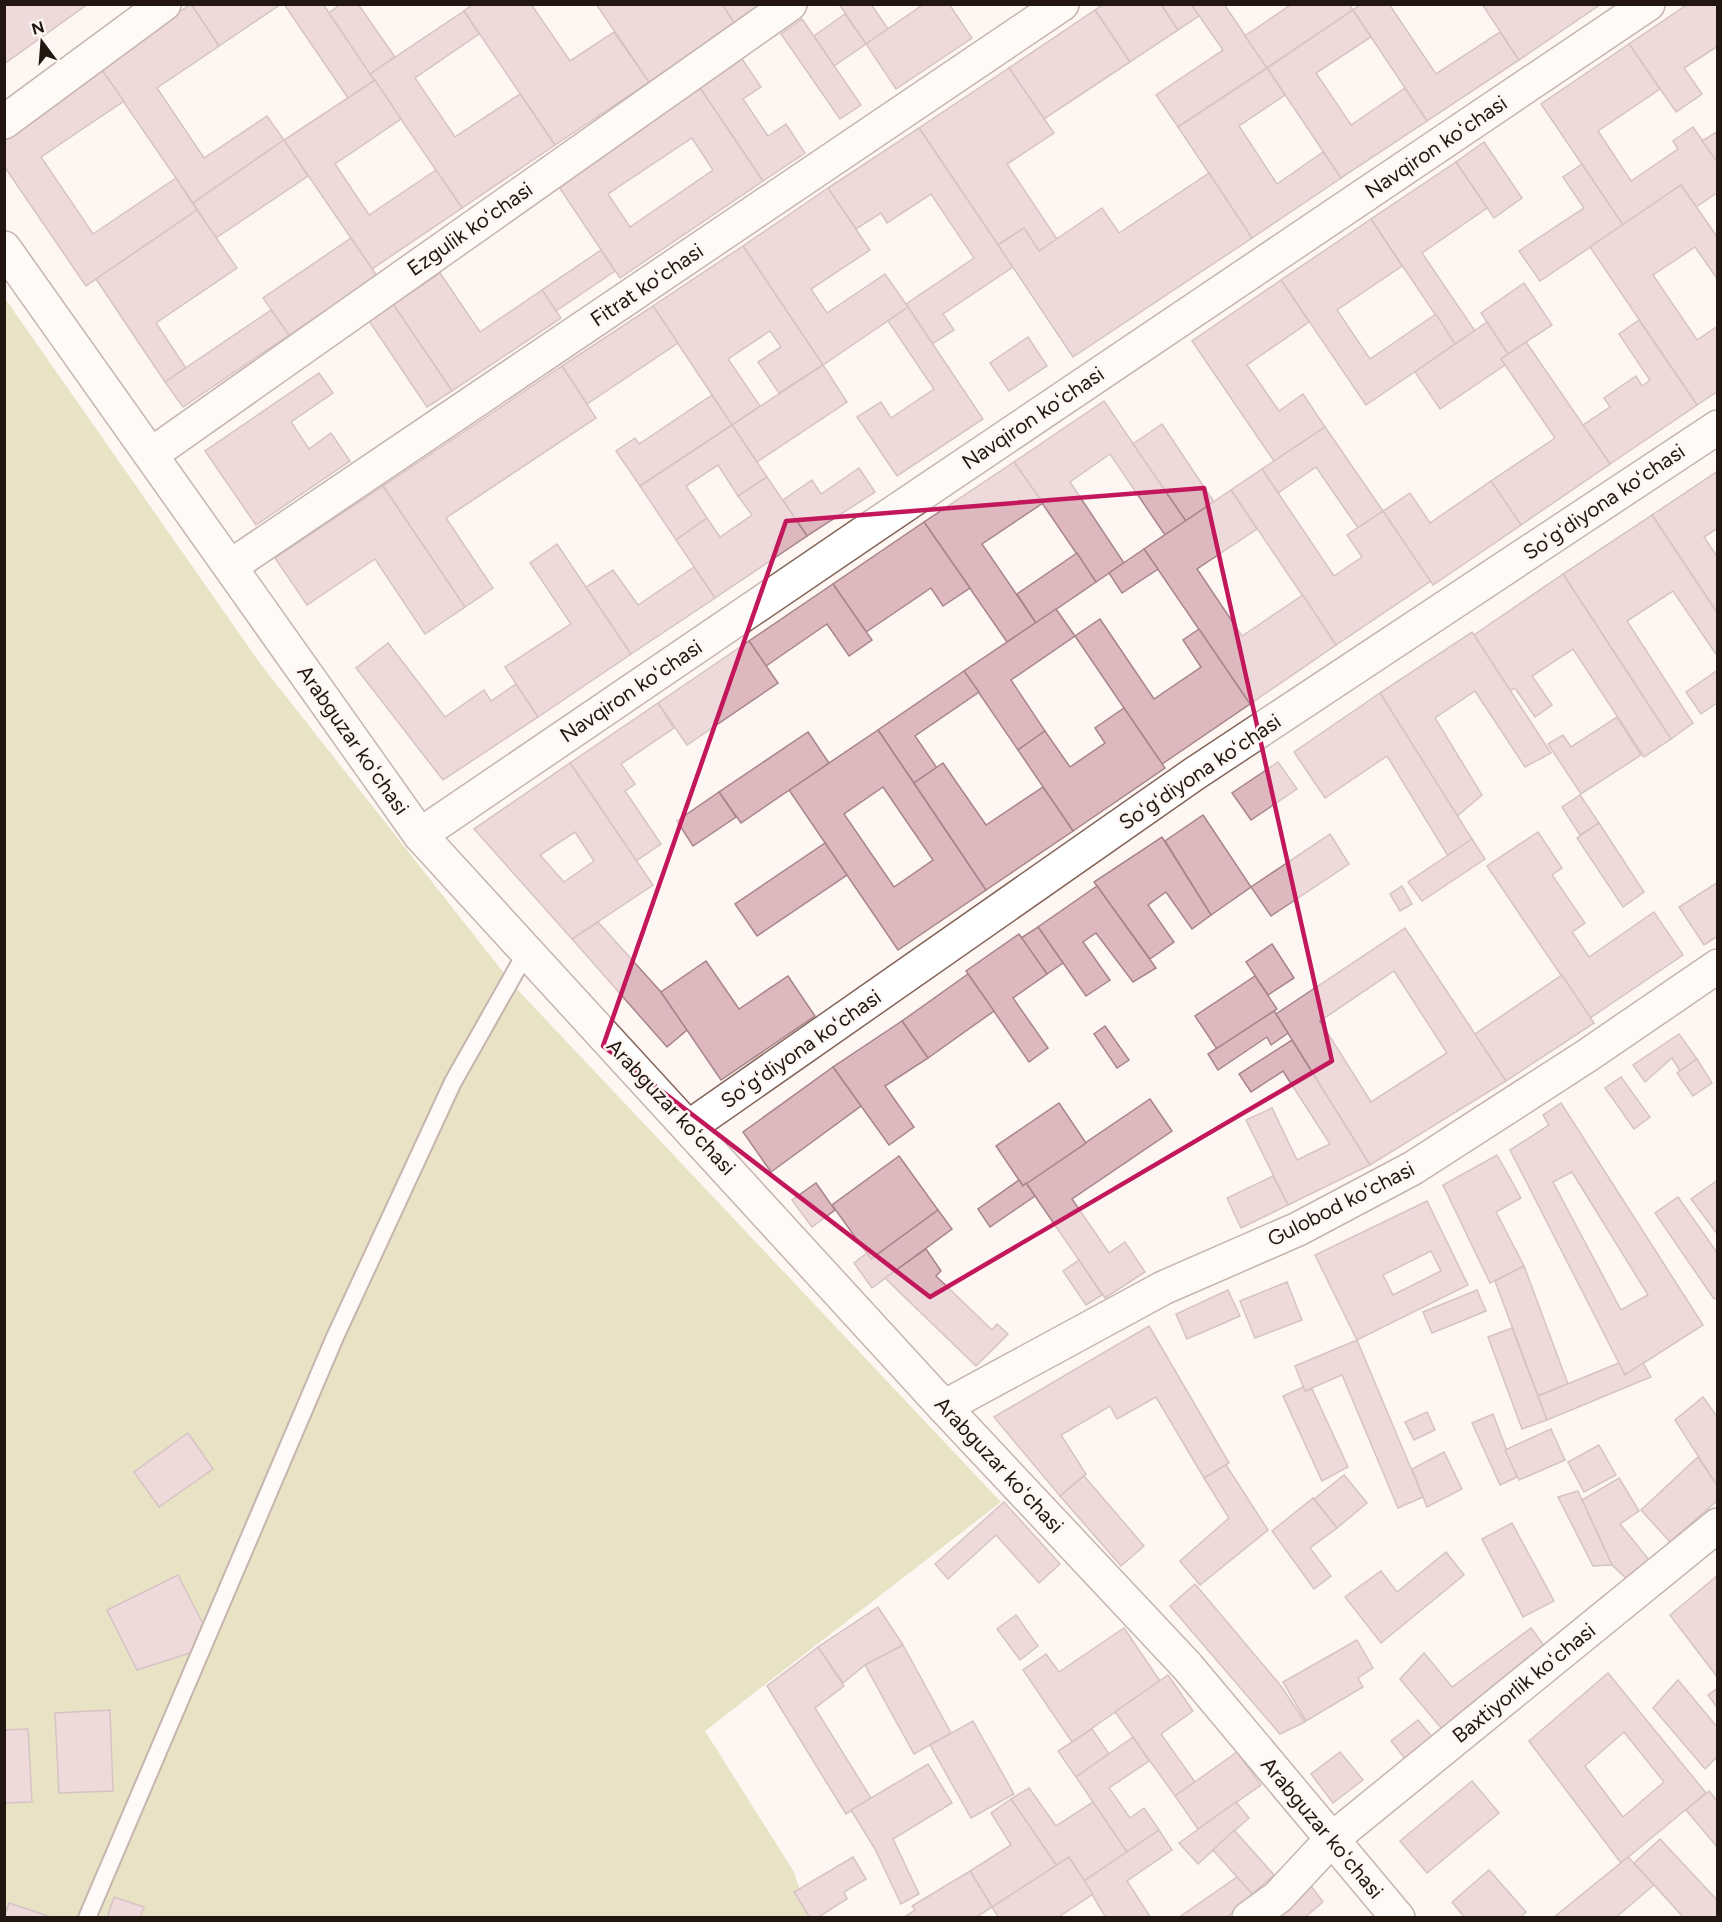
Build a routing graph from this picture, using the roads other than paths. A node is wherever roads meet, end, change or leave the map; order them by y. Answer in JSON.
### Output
{"nodes":[{"id":1,"x":164,"y":4,"type":"edge"},
{"id":2,"x":790,"y":4,"type":"edge"},
{"id":3,"x":1062,"y":4,"type":"edge"},
{"id":4,"x":1648,"y":4,"type":"edge"},
{"id":5,"x":4,"y":122,"type":"edge"},
{"id":6,"x":4,"y":248,"type":"edge"},
{"id":7,"x":1718,"y":427,"type":"edge"},
{"id":8,"x":152,"y":454,"type":"junction"},
{"id":9,"x":231,"y":566,"type":"junction"},
{"id":10,"x":420,"y":835,"type":"junction"},
{"id":11,"x":527,"y":951,"type":"junction"},
{"id":12,"x":1718,"y":966,"type":"edge"},
{"id":13,"x":689,"y":1127,"type":"junction"},
{"id":14,"x":944,"y":1407,"type":"junction"},
{"id":15,"x":1718,"y":1525,"type":"edge"},
{"id":16,"x":1331,"y":1840,"type":"junction"},
{"id":17,"x":87,"y":1917,"type":"edge"},
{"id":18,"x":1250,"y":1917,"type":"edge"},
{"id":19,"x":1398,"y":1917,"type":"edge"}],
"edges":[{"from":1,"to":5,"type":"street"},
{"from":2,"to":8,"type":"street","name":"Ezgulik koʻchasi"},
{"from":3,"to":9,"type":"street","name":"Fitrat koʻchasi"},
{"from":4,"to":10,"type":"street","name":"Navqiron koʻchasi"},
{"from":6,"to":8,"type":"street","name":"Arabguzar koʻchasi"},
{"from":7,"to":13,"type":"street","name":"Soʻgʻdiyona koʻchasi"},
{"from":8,"to":9,"type":"street","name":"Arabguzar koʻchasi"},
{"from":9,"to":10,"type":"street","name":"Arabguzar koʻchasi"},
{"from":10,"to":11,"type":"street","name":"Arabguzar koʻchasi"},
{"from":11,"to":13,"type":"street","name":"Arabguzar koʻchasi"},
{"from":11,"to":17,"type":"lane"},
{"from":12,"to":14,"type":"street","name":"Gulobod koʻchasi"},
{"from":13,"to":14,"type":"street","name":"Arabguzar koʻchasi"},
{"from":14,"to":16,"type":"street","name":"Arabguzar koʻchasi"},
{"from":15,"to":16,"type":"street","name":"Baxtiyorlik koʻchasi"},
{"from":16,"to":18,"type":"street","name":"Baxtiyorlik koʻchasi"},
{"from":16,"to":19,"type":"street","name":"Arabguzar koʻchasi"}]}
